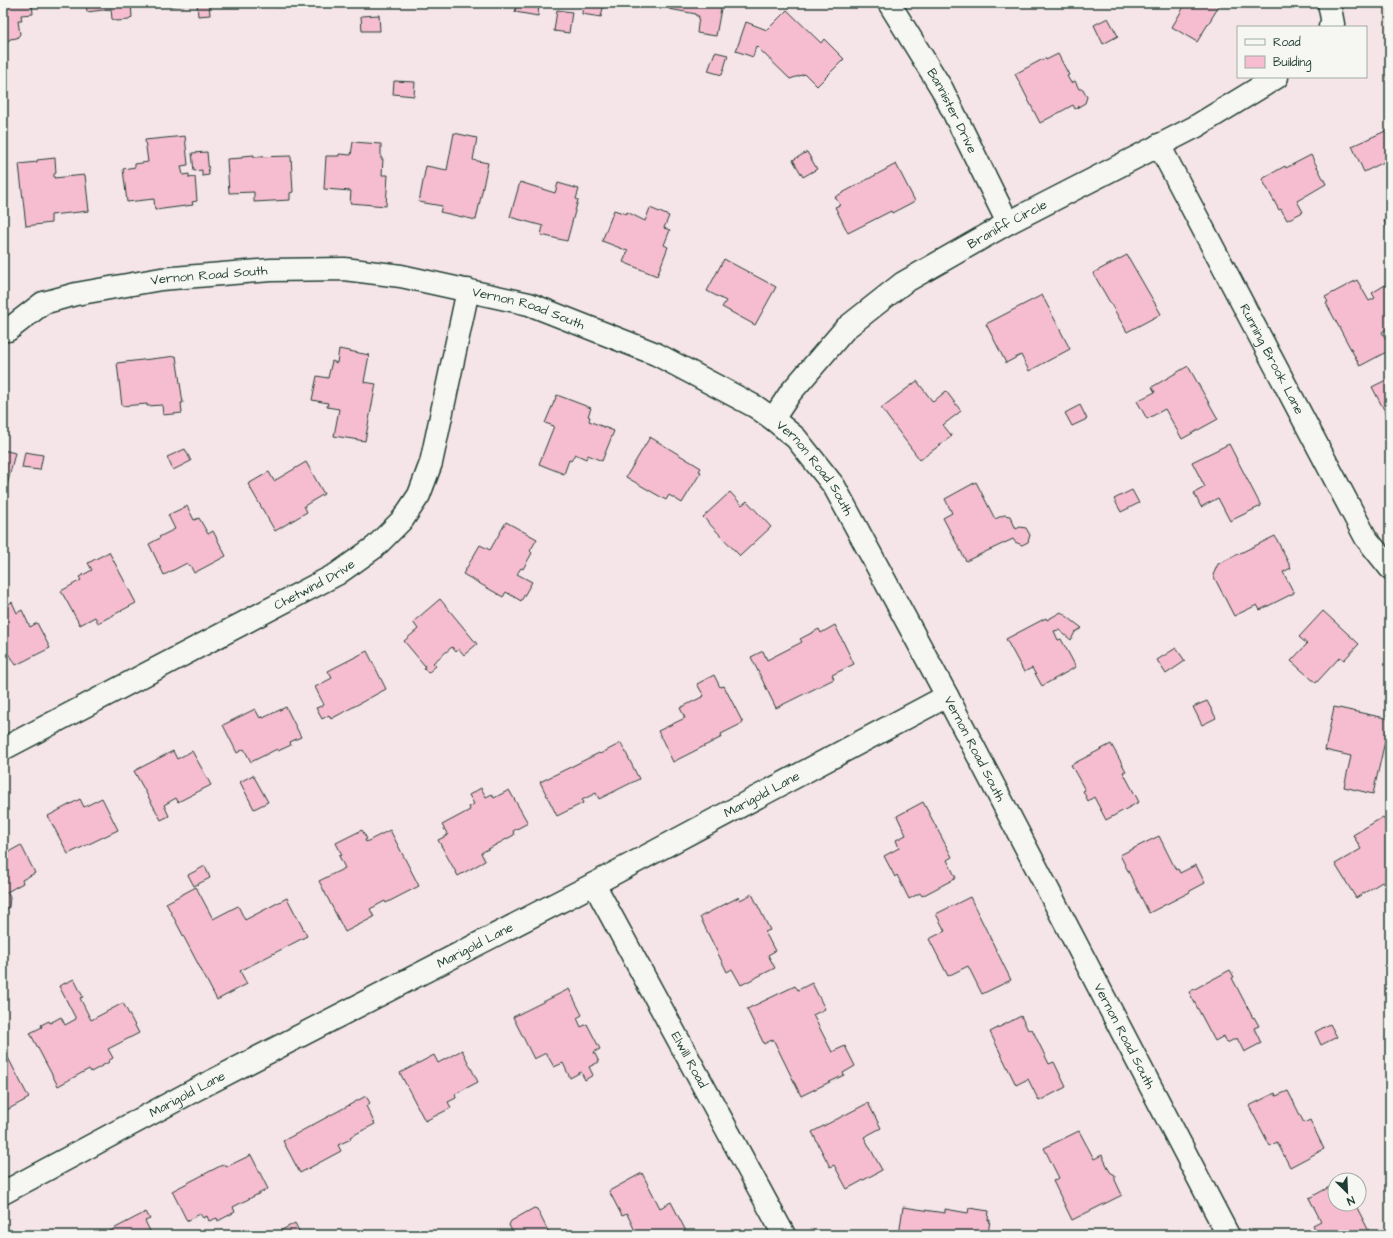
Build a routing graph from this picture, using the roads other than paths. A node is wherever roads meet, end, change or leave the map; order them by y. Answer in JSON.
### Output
{"nodes":[{"id":1,"x":889,"y":3,"type":"edge"},
{"id":2,"x":1329,"y":3,"type":"edge"},
{"id":3,"x":1331,"y":26,"type":"edge"},
{"id":4,"x":1275,"y":78,"type":"edge"},
{"id":5,"x":1159,"y":145,"type":"junction"},
{"id":6,"x":1008,"y":223,"type":"junction"},
{"id":7,"x":468,"y":290,"type":"junction"},
{"id":8,"x":8,"y":330,"type":"dead end"},
{"id":9,"x":773,"y":418,"type":"junction"},
{"id":10,"x":1390,"y":568,"type":"edge"},
{"id":11,"x":947,"y":696,"type":"junction"},
{"id":12,"x":3,"y":749,"type":"edge"},
{"id":13,"x":594,"y":884,"type":"junction"},
{"id":14,"x":3,"y":1193,"type":"edge"},
{"id":15,"x":784,"y":1235,"type":"edge"},
{"id":16,"x":1228,"y":1235,"type":"edge"}],
"edges":[{"from":1,"to":6,"type":"street","name":"Bannister Drive"},
{"from":2,"to":3,"type":"street"},
{"from":4,"to":5,"type":"street","name":"Braniff Circle"},
{"from":5,"to":6,"type":"street","name":"Braniff Circle"},
{"from":5,"to":10,"type":"street","name":"Running Brook Lane"},
{"from":6,"to":9,"type":"street","name":"Braniff Circle"},
{"from":7,"to":8,"type":"street","name":"Vernon Road South"},
{"from":7,"to":9,"type":"street","name":"Vernon Road South"},
{"from":7,"to":12,"type":"street","name":"Chetwind Drive"},
{"from":9,"to":11,"type":"street","name":"Vernon Road South"},
{"from":11,"to":13,"type":"street","name":"Marigold Lane"},
{"from":11,"to":16,"type":"street","name":"Vernon Road South"},
{"from":13,"to":14,"type":"street","name":"Marigold Lane"},
{"from":13,"to":15,"type":"street","name":"Elwill Road"}]}
